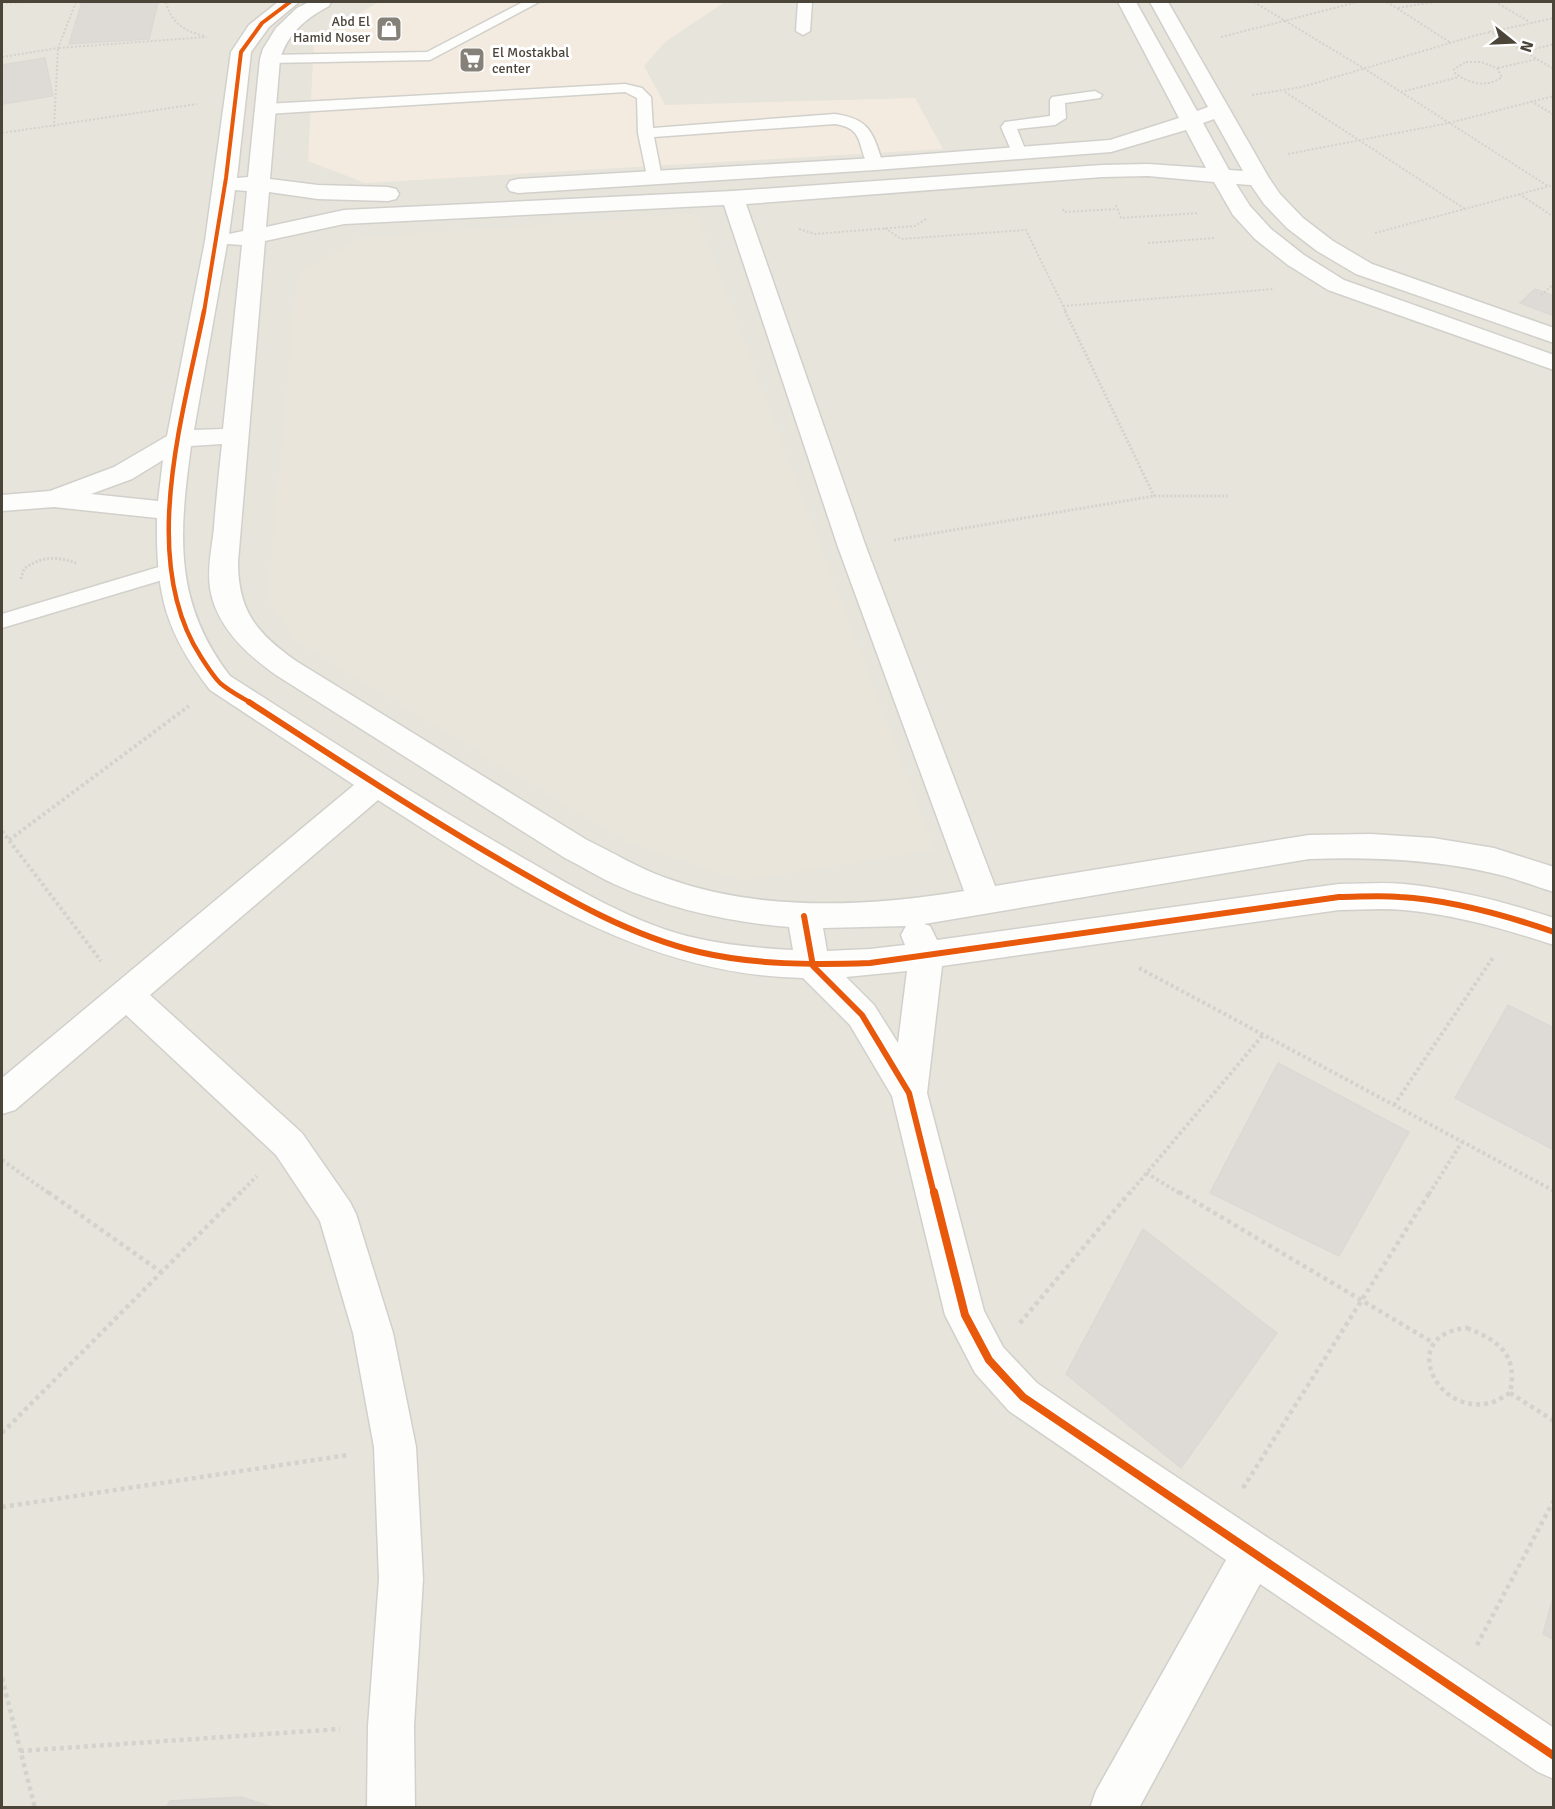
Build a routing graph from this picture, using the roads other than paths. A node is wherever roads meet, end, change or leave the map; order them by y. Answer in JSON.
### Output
{"nodes":[{"id":1,"x":290,"y":2,"type":"edge"},
{"id":2,"x":322,"y":2,"type":"edge"},
{"id":3,"x":532,"y":2,"type":"edge"},
{"id":4,"x":805,"y":2,"type":"edge"},
{"id":5,"x":1127,"y":2,"type":"edge"},
{"id":6,"x":1159,"y":2,"type":"edge"},
{"id":7,"x":803,"y":31,"type":"dead end"},
{"id":8,"x":270,"y":59,"type":"junction"},
{"id":9,"x":1095,"y":95,"type":"dead end"},
{"id":10,"x":1216,"y":103,"type":"junction"},
{"id":11,"x":266,"y":109,"type":"junction"},
{"id":12,"x":1191,"y":120,"type":"junction"},
{"id":13,"x":646,"y":133,"type":"junction"},
{"id":14,"x":1020,"y":154,"type":"junction"},
{"id":15,"x":875,"y":164,"type":"junction"},
{"id":16,"x":1253,"y":170,"type":"junction"},
{"id":17,"x":1222,"y":176,"type":"junction"},
{"id":18,"x":654,"y":178,"type":"junction"},
{"id":19,"x":225,"y":184,"type":"junction"},
{"id":20,"x":259,"y":184,"type":"junction"},
{"id":21,"x":500,"y":187,"type":"dead end"},
{"id":22,"x":405,"y":193,"type":"dead end"},
{"id":23,"x":734,"y":198,"type":"junction"},
{"id":24,"x":255,"y":237,"type":"junction"},
{"id":25,"x":217,"y":241,"type":"junction"},
{"id":26,"x":1554,"y":336,"type":"edge"},
{"id":27,"x":1554,"y":363,"type":"edge"},
{"id":28,"x":234,"y":436,"type":"junction"},
{"id":29,"x":180,"y":439,"type":"junction"},
{"id":30,"x":54,"y":499,"type":"junction"},
{"id":31,"x":2,"y":503,"type":"edge"},
{"id":32,"x":171,"y":512,"type":"junction"},
{"id":33,"x":171,"y":570,"type":"junction"},
{"id":34,"x":2,"y":621,"type":"edge"},
{"id":35,"x":375,"y":785,"type":"junction"},
{"id":36,"x":1554,"y":880,"type":"edge"},
{"id":37,"x":983,"y":899,"type":"junction"},
{"id":38,"x":910,"y":913,"type":"junction"},
{"id":39,"x":804,"y":916,"type":"junction"},
{"id":40,"x":1554,"y":932,"type":"edge"},
{"id":41,"x":926,"y":955,"type":"junction"},
{"id":42,"x":813,"y":966,"type":"junction"},
{"id":43,"x":126,"y":994,"type":"junction"},
{"id":44,"x":909,"y":1093,"type":"junction"},
{"id":45,"x":2,"y":1099,"type":"edge"},
{"id":46,"x":1253,"y":1554,"type":"junction"},
{"id":47,"x":1554,"y":1756,"type":"edge"},
{"id":48,"x":391,"y":1808,"type":"edge"},
{"id":49,"x":1113,"y":1808,"type":"edge"}],
"edges":[{"from":1,"to":19,"type":"street"},
{"from":2,"to":8,"type":"street"},
{"from":3,"to":8,"type":"lane"},
{"from":4,"to":7,"type":"lane"},
{"from":5,"to":12,"type":"street"},
{"from":6,"to":10,"type":"street"},
{"from":8,"to":11,"type":"street"},
{"from":9,"to":14,"type":"lane"},
{"from":10,"to":12,"type":"street"},
{"from":10,"to":16,"type":"street"},
{"from":11,"to":13,"type":"lane"},
{"from":11,"to":20,"type":"street"},
{"from":12,"to":14,"type":"street"},
{"from":12,"to":17,"type":"street"},
{"from":13,"to":15,"type":"lane"},
{"from":13,"to":18,"type":"lane"},
{"from":14,"to":15,"type":"street"},
{"from":15,"to":18,"type":"street"},
{"from":16,"to":17,"type":"street"},
{"from":16,"to":26,"type":"street"},
{"from":17,"to":23,"type":"street"},
{"from":17,"to":27,"type":"street"},
{"from":18,"to":21,"type":"street"},
{"from":19,"to":20,"type":"street"},
{"from":19,"to":25,"type":"street"},
{"from":20,"to":22,"type":"street"},
{"from":20,"to":24,"type":"street"},
{"from":23,"to":24,"type":"street"},
{"from":23,"to":37,"type":"street"},
{"from":24,"to":25,"type":"street"},
{"from":24,"to":28,"type":"street"},
{"from":25,"to":29,"type":"street"},
{"from":28,"to":29,"type":"street"},
{"from":28,"to":39,"type":"street"},
{"from":29,"to":30,"type":"street"},
{"from":29,"to":32,"type":"street"},
{"from":30,"to":31,"type":"street"},
{"from":30,"to":32,"type":"street"},
{"from":32,"to":33,"type":"street"},
{"from":33,"to":34,"type":"lane"},
{"from":33,"to":35,"type":"street"},
{"from":35,"to":42,"type":"street"},
{"from":35,"to":43,"type":"street"},
{"from":36,"to":37,"type":"street"},
{"from":37,"to":38,"type":"street"},
{"from":38,"to":39,"type":"street"},
{"from":38,"to":41,"type":"street"},
{"from":39,"to":42,"type":"street"},
{"from":40,"to":41,"type":"street"},
{"from":41,"to":42,"type":"street"},
{"from":41,"to":44,"type":"street"},
{"from":42,"to":44,"type":"street"},
{"from":43,"to":45,"type":"street"},
{"from":43,"to":48,"type":"street"},
{"from":44,"to":46,"type":"street"},
{"from":46,"to":47,"type":"street"},
{"from":46,"to":49,"type":"street"}]}
